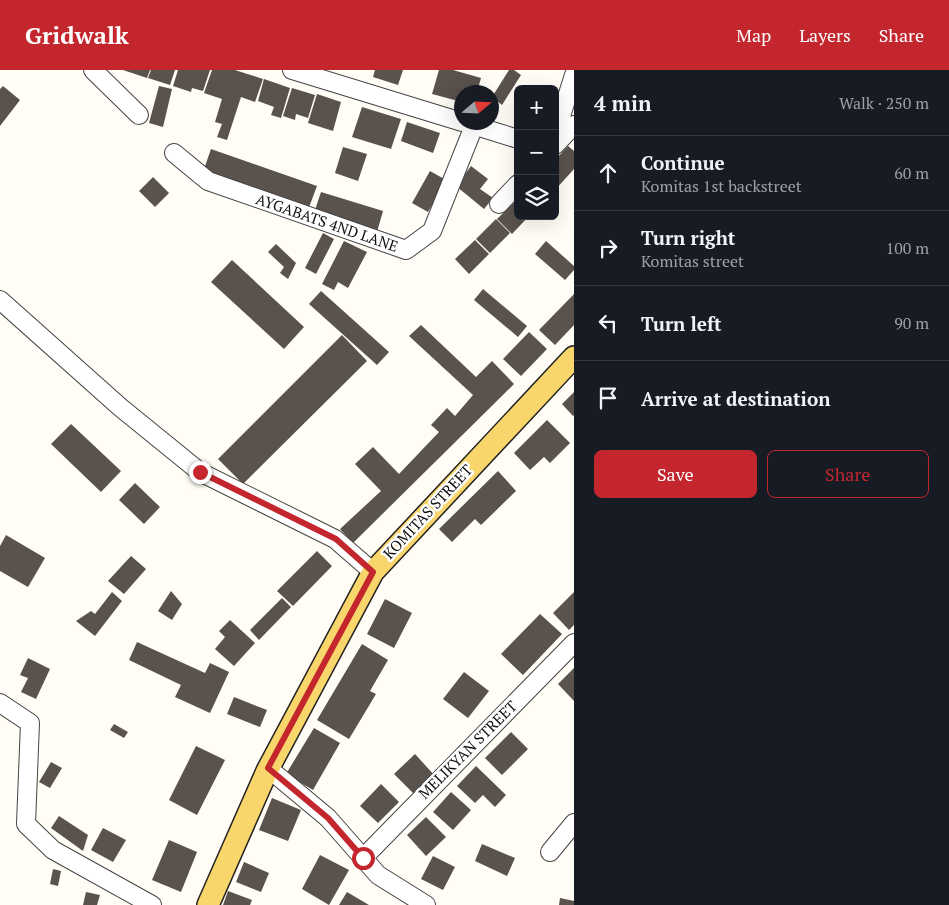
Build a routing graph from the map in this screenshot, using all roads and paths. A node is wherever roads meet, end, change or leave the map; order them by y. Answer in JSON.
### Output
{"nodes":[{"id":1,"x":93,"y":70,"type":"edge"},
{"id":2,"x":292,"y":70,"type":"edge"},
{"id":3,"x":574,"y":75,"type":"edge"},
{"id":4,"x":139,"y":115,"type":"dead end"},
{"id":5,"x":454,"y":119,"type":"edge"},
{"id":6,"x":574,"y":126,"type":"edge"},
{"id":7,"x":464,"y":130,"type":"edge"},
{"id":8,"x":489,"y":130,"type":"edge"},
{"id":9,"x":557,"y":130,"type":"edge"},
{"id":10,"x":514,"y":138,"type":"edge"},
{"id":11,"x":559,"y":141,"type":"edge"},
{"id":12,"x":174,"y":153,"type":"dead end"},
{"id":13,"x":514,"y":188,"type":"edge"},
{"id":14,"x":499,"y":204,"type":"dead end"},
{"id":15,"x":0,"y":300,"type":"edge"},
{"id":16,"x":574,"y":357,"type":"edge"},
{"id":17,"x":373,"y":572,"type":"junction"},
{"id":18,"x":574,"y":643,"type":"edge"},
{"id":19,"x":0,"y":703,"type":"edge"},
{"id":20,"x":268,"y":768,"type":"junction"},
{"id":21,"x":574,"y":823,"type":"edge"},
{"id":22,"x":550,"y":852,"type":"dead end"},
{"id":23,"x":363,"y":858,"type":"junction"},
{"id":24,"x":152,"y":905,"type":"edge"},
{"id":25,"x":208,"y":905,"type":"edge"},
{"id":26,"x":426,"y":905,"type":"edge"}],
"edges":[{"from":1,"to":4,"type":"street"},
{"from":2,"to":5,"type":"street"},
{"from":3,"to":9,"type":"street"},
{"from":6,"to":11,"type":"street"},
{"from":7,"to":12,"type":"street","name":"AYGABATS 4ND LANE"},
{"from":8,"to":10,"type":"street"},
{"from":13,"to":14,"type":"street"},
{"from":15,"to":17,"type":"street"},
{"from":16,"to":17,"type":"main road","name":"KOMITAS STREET"},
{"from":17,"to":20,"type":"main road","name":"KOMITAS STREET"},
{"from":18,"to":23,"type":"street","name":"MELIKYAN STREET"},
{"from":19,"to":24,"type":"street"},
{"from":20,"to":23,"type":"street"},
{"from":20,"to":25,"type":"main road","name":"KOMITAS STREET"},
{"from":21,"to":22,"type":"street"},
{"from":23,"to":26,"type":"street"}]}
